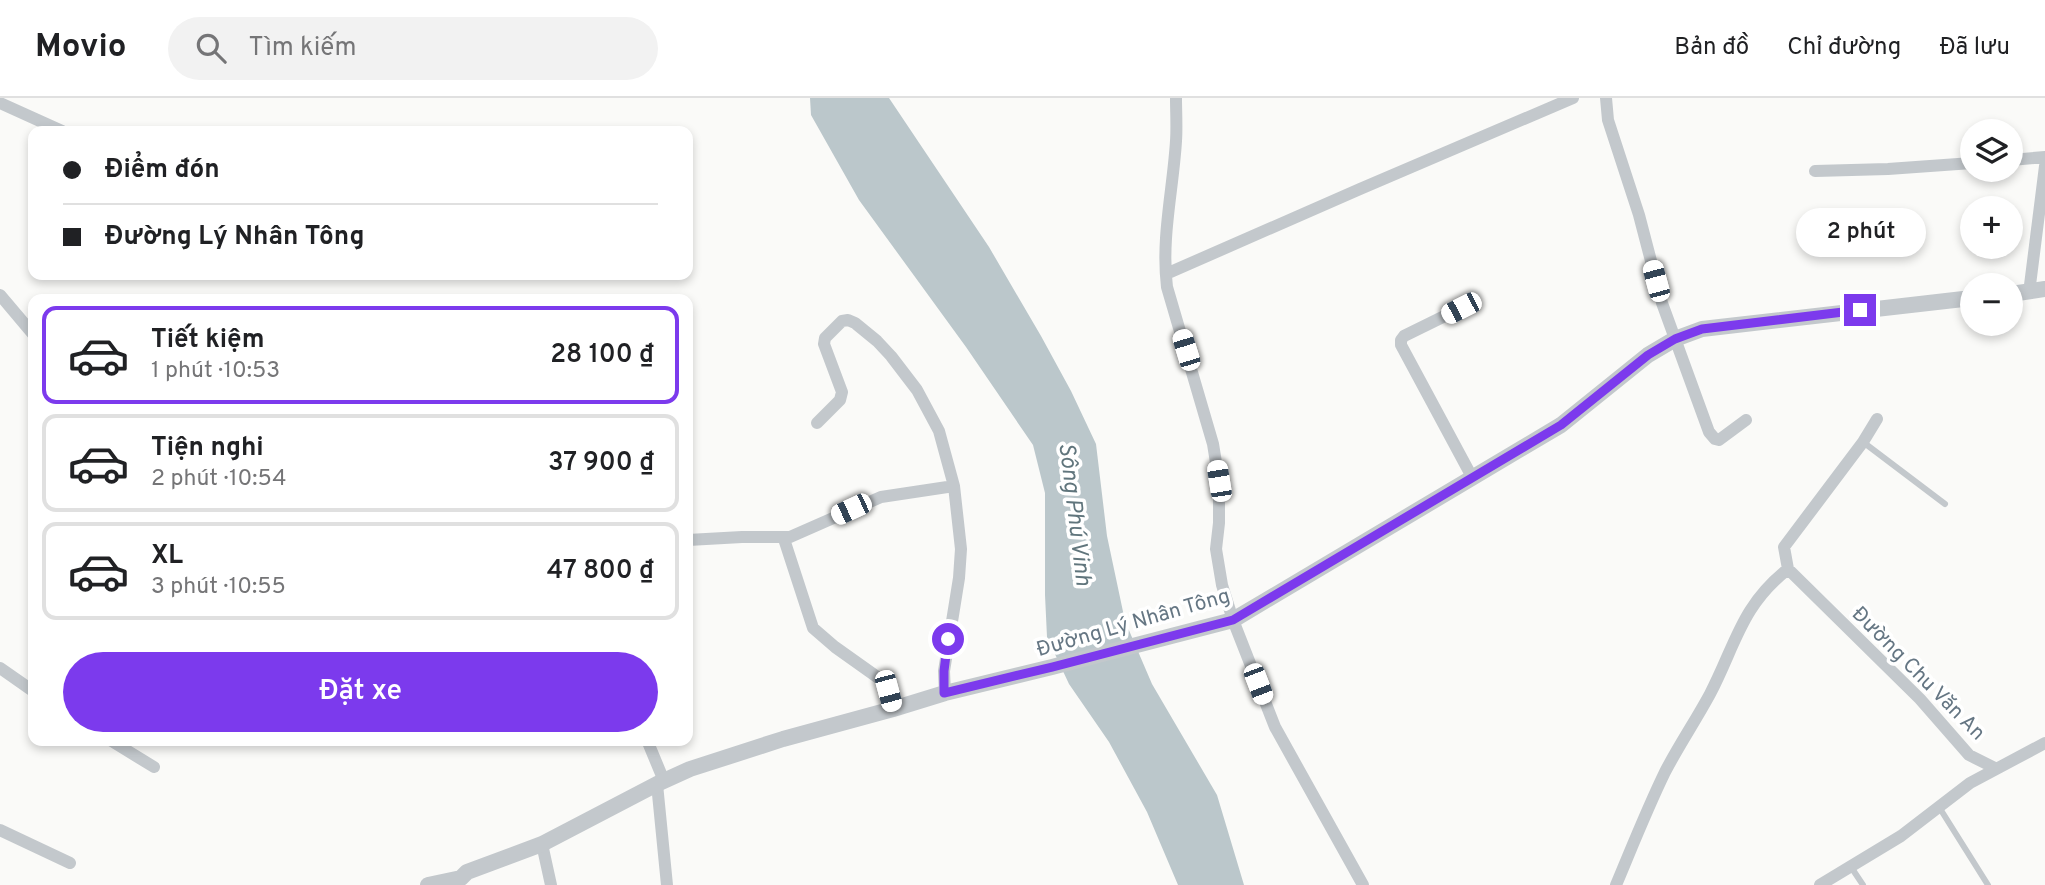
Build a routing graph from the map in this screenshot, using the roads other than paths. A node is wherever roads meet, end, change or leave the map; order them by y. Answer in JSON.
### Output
{"nodes":[{"id":1,"x":1176,"y":98,"type":"edge"},
{"id":2,"x":1573,"y":98,"type":"edge"},
{"id":3,"x":1606,"y":98,"type":"edge"},
{"id":4,"x":0,"y":103,"type":"edge"},
{"id":5,"x":51,"y":126,"type":"edge"},
{"id":6,"x":2045,"y":157,"type":"edge"},
{"id":7,"x":2023,"y":159,"type":"edge"},
{"id":8,"x":1960,"y":164,"type":"edge"},
{"id":9,"x":2045,"y":166,"type":"edge"},
{"id":10,"x":1815,"y":171,"type":"dead end"},
{"id":11,"x":1166,"y":274,"type":"junction"},
{"id":12,"x":2037,"y":291,"type":"edge"},
{"id":13,"x":0,"y":295,"type":"edge"},
{"id":14,"x":1960,"y":299,"type":"edge"},
{"id":15,"x":1461,"y":308,"type":"dead end"},
{"id":16,"x":28,"y":328,"type":"edge"},
{"id":17,"x":1675,"y":339,"type":"junction"},
{"id":18,"x":1877,"y":419,"type":"dead end"},
{"id":19,"x":1746,"y":420,"type":"dead end"},
{"id":20,"x":817,"y":423,"type":"dead end"},
{"id":21,"x":1863,"y":442,"type":"junction"},
{"id":22,"x":1472,"y":477,"type":"junction"},
{"id":23,"x":954,"y":486,"type":"junction"},
{"id":24,"x":1945,"y":504,"type":"dead end"},
{"id":25,"x":784,"y":539,"type":"junction"},
{"id":26,"x":693,"y":540,"type":"edge"},
{"id":27,"x":1787,"y":563,"type":"junction"},
{"id":28,"x":1233,"y":620,"type":"junction"},
{"id":29,"x":0,"y":668,"type":"edge"},
{"id":30,"x":28,"y":688,"type":"edge"},
{"id":31,"x":944,"y":693,"type":"junction"},
{"id":32,"x":893,"y":709,"type":"junction"},
{"id":33,"x":2045,"y":743,"type":"edge"},
{"id":34,"x":120,"y":746,"type":"edge"},
{"id":35,"x":649,"y":746,"type":"edge"},
{"id":36,"x":154,"y":767,"type":"dead end"},
{"id":37,"x":1995,"y":768,"type":"junction"},
{"id":38,"x":660,"y":782,"type":"junction"},
{"id":39,"x":1939,"y":807,"type":"junction"},
{"id":40,"x":0,"y":830,"type":"edge"},
{"id":41,"x":542,"y":844,"type":"junction"},
{"id":42,"x":70,"y":863,"type":"dead end"},
{"id":43,"x":1851,"y":867,"type":"junction"},
{"id":44,"x":469,"y":879,"type":"edge"},
{"id":45,"x":428,"y":885,"type":"edge"},
{"id":46,"x":551,"y":885,"type":"edge"},
{"id":47,"x":667,"y":885,"type":"edge"},
{"id":48,"x":1363,"y":885,"type":"edge"},
{"id":49,"x":1616,"y":885,"type":"edge"},
{"id":50,"x":1820,"y":885,"type":"edge"},
{"id":51,"x":1863,"y":885,"type":"edge"},
{"id":52,"x":1988,"y":885,"type":"edge"}],
"edges":[{"from":1,"to":11,"type":"street"},
{"from":2,"to":11,"type":"street"},
{"from":3,"to":17,"type":"street"},
{"from":4,"to":5,"type":"street"},
{"from":6,"to":7,"type":"street"},
{"from":8,"to":10,"type":"street"},
{"from":9,"to":12,"type":"street"},
{"from":11,"to":28,"type":"street"},
{"from":13,"to":16,"type":"street"},
{"from":14,"to":17,"type":"street","name":"Đường Lý Nhân Tông"},
{"from":15,"to":22,"type":"street"},
{"from":17,"to":19,"type":"street"},
{"from":17,"to":22,"type":"street","name":"Đường Lý Nhân Tông"},
{"from":18,"to":21,"type":"street"},
{"from":20,"to":23,"type":"street"},
{"from":21,"to":24,"type":"lane"},
{"from":21,"to":27,"type":"street"},
{"from":22,"to":28,"type":"street","name":"Đường Lý Nhân Tông"},
{"from":23,"to":25,"type":"street"},
{"from":23,"to":31,"type":"street"},
{"from":25,"to":26,"type":"street"},
{"from":25,"to":32,"type":"street"},
{"from":27,"to":37,"type":"street","name":"Đường Chu Văn An"},
{"from":27,"to":49,"type":"street"},
{"from":28,"to":31,"type":"street","name":"Đường Lý Nhân Tông"},
{"from":28,"to":48,"type":"street"},
{"from":29,"to":30,"type":"street"},
{"from":31,"to":32,"type":"street","name":"Đường Lý Nhân Tông"},
{"from":32,"to":38,"type":"street","name":"Đường Lý Nhân Tông"},
{"from":33,"to":37,"type":"street","name":"Đường Chu Văn An"},
{"from":34,"to":36,"type":"street"},
{"from":35,"to":38,"type":"street"},
{"from":37,"to":39,"type":"street"},
{"from":38,"to":41,"type":"street","name":"Đường Lý Nhân Tông"},
{"from":38,"to":47,"type":"street"},
{"from":39,"to":43,"type":"street"},
{"from":39,"to":52,"type":"lane"},
{"from":40,"to":42,"type":"street"},
{"from":41,"to":44,"type":"street","name":"Đường Lý Nhân Tông"},
{"from":41,"to":46,"type":"street"},
{"from":43,"to":50,"type":"street"},
{"from":43,"to":51,"type":"lane"},
{"from":44,"to":45,"type":"street","name":"Đường Lý Nhân Tông"}]}
